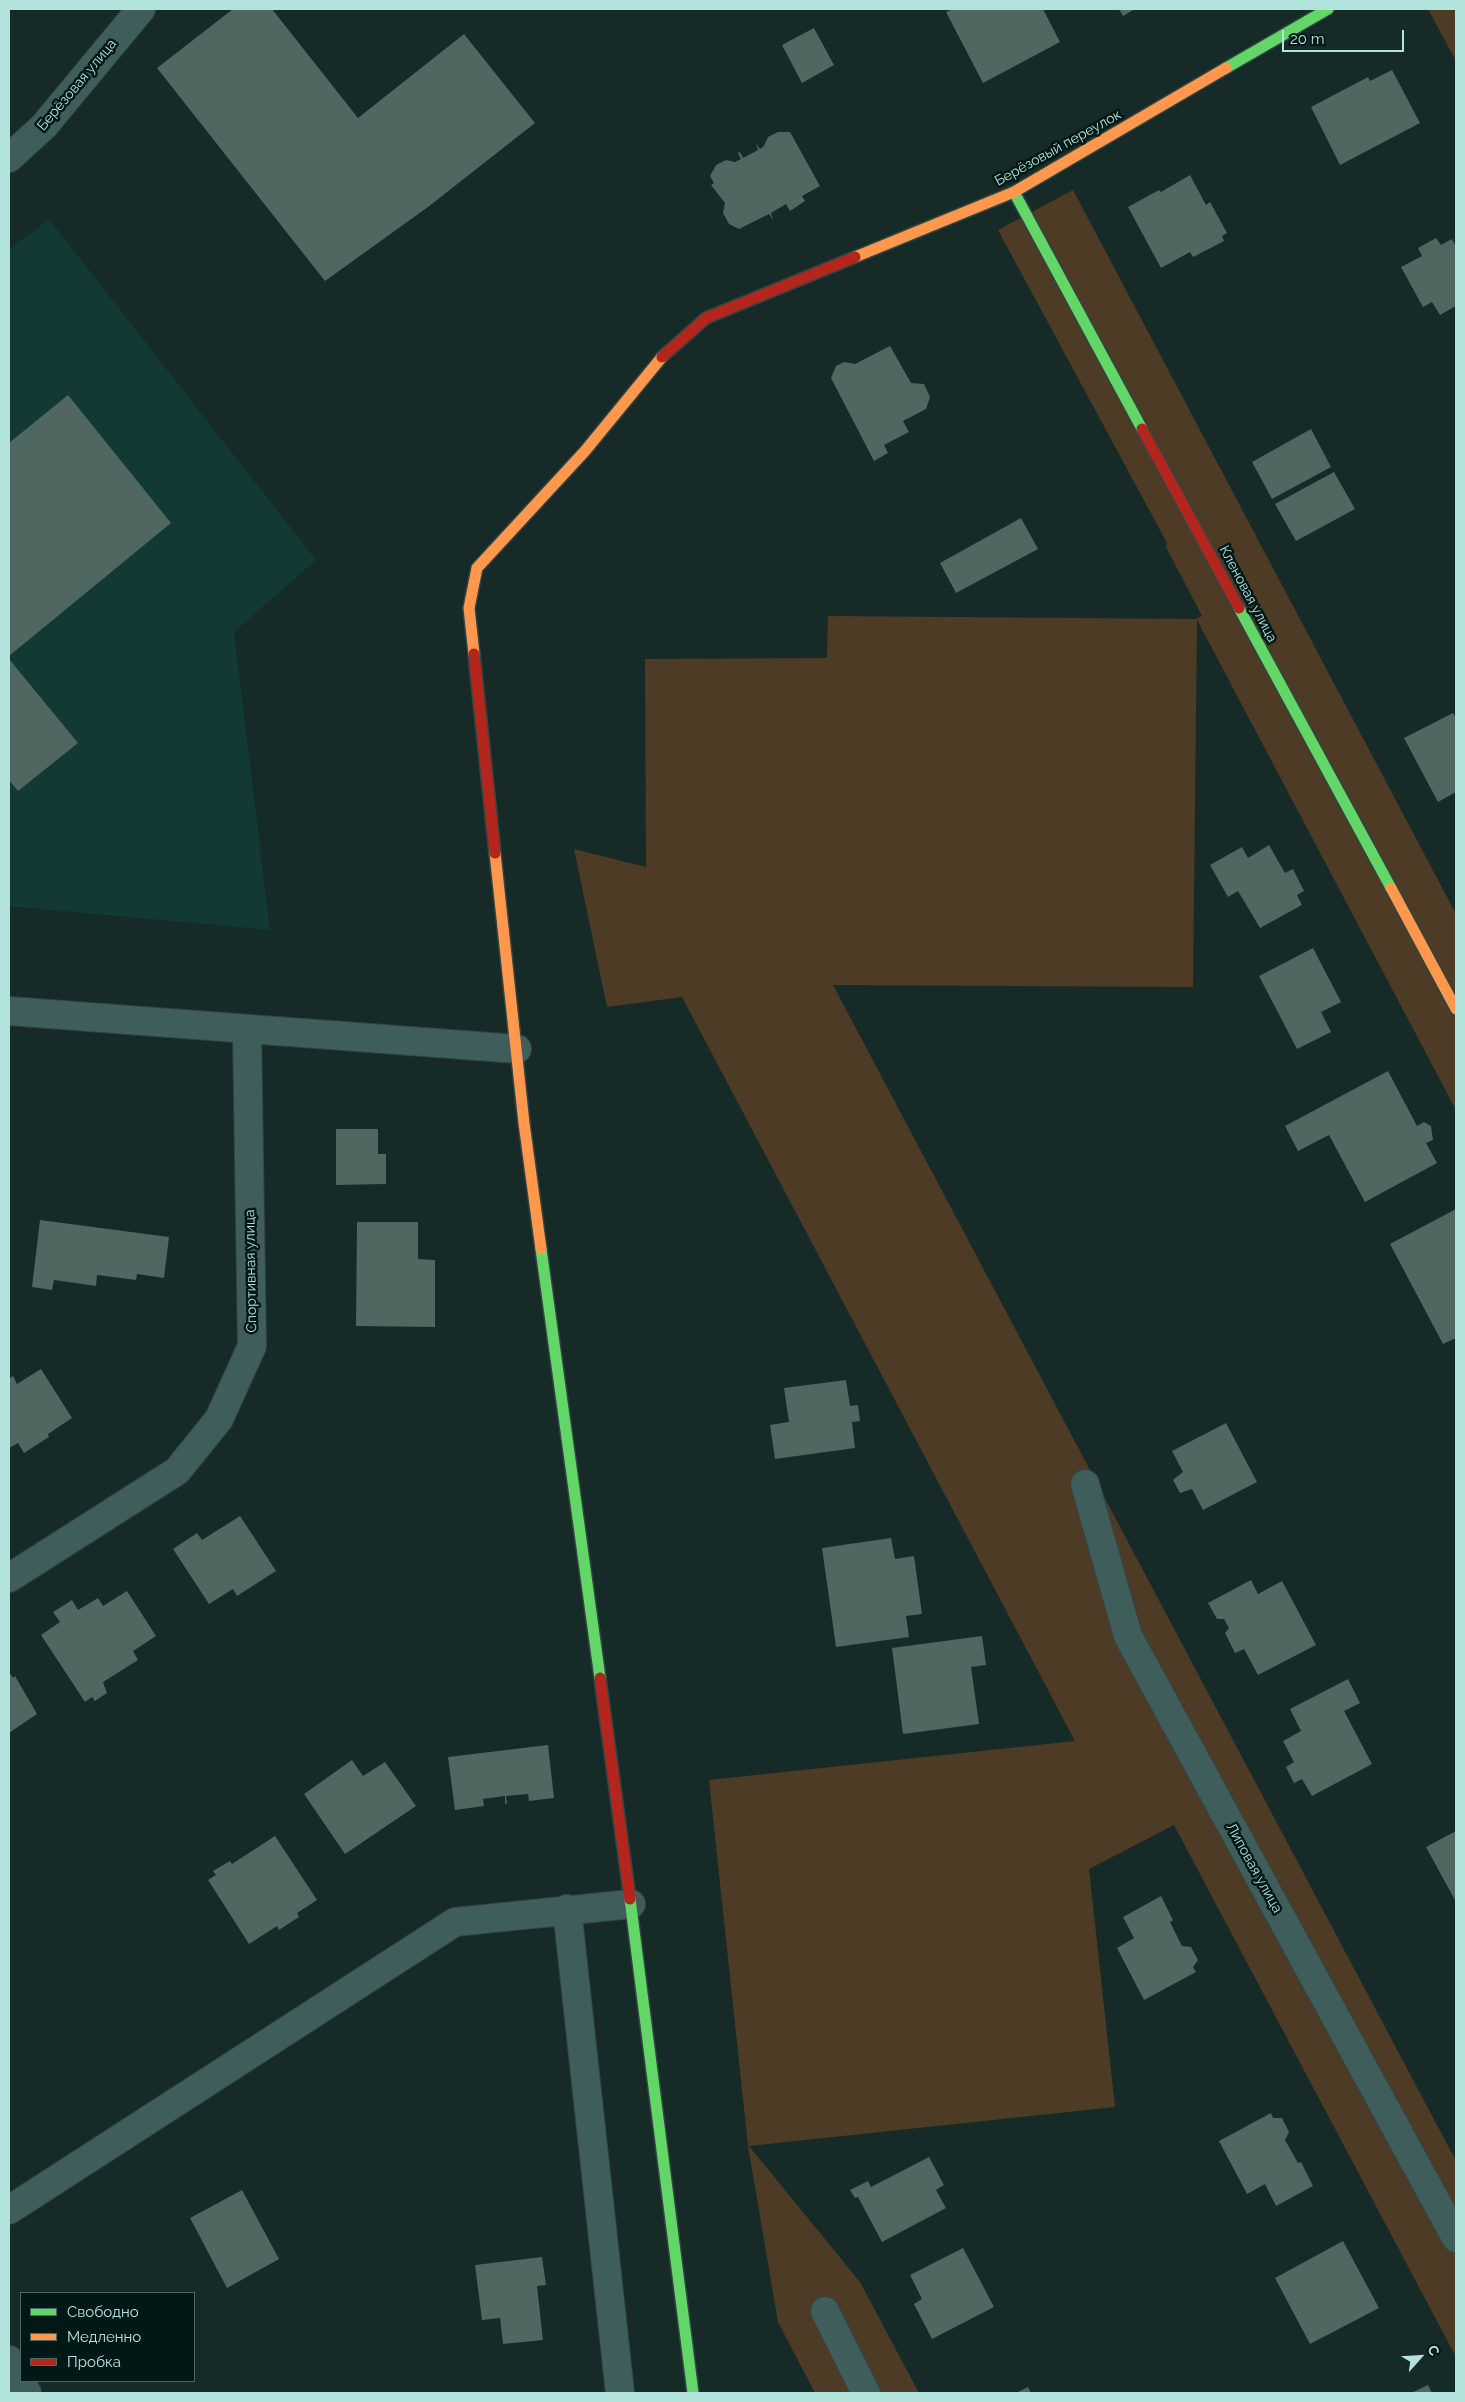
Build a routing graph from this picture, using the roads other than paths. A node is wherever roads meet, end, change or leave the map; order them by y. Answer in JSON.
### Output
{"nodes":[{"id":1,"x":141,"y":9,"type":"edge"},
{"id":2,"x":1328,"y":9,"type":"edge"},
{"id":3,"x":9,"y":158,"type":"edge"},
{"id":4,"x":1014,"y":192,"type":"junction"},
{"id":5,"x":1456,"y":1009,"type":"edge"},
{"id":6,"x":9,"y":1011,"type":"edge"},
{"id":7,"x":247,"y":1030,"type":"junction"},
{"id":8,"x":517,"y":1049,"type":"junction"},
{"id":9,"x":1085,"y":1484,"type":"dead end"},
{"id":10,"x":9,"y":1578,"type":"edge"},
{"id":11,"x":631,"y":1904,"type":"junction"},
{"id":12,"x":567,"y":1909,"type":"junction"},
{"id":13,"x":9,"y":2210,"type":"edge"},
{"id":14,"x":1456,"y":2238,"type":"edge"},
{"id":15,"x":825,"y":2311,"type":"dead end"},
{"id":16,"x":9,"y":2360,"type":"edge"},
{"id":17,"x":20,"y":2380,"type":"edge"},
{"id":18,"x":21,"y":2382,"type":"edge"},
{"id":19,"x":27,"y":2393,"type":"edge"},
{"id":20,"x":620,"y":2393,"type":"edge"},
{"id":21,"x":693,"y":2393,"type":"edge"},
{"id":22,"x":866,"y":2393,"type":"edge"}],
"edges":[{"from":1,"to":3,"type":"street","name":"Берёзовая улица"},
{"from":2,"to":4,"type":"street","name":"Берёзовый переулок"},
{"from":4,"to":5,"type":"street","name":"Кленовая улица"},
{"from":4,"to":8,"type":"street","name":"Берёзовый переулок"},
{"from":6,"to":7,"type":"street"},
{"from":7,"to":8,"type":"street"},
{"from":7,"to":10,"type":"street","name":"Спортивная улица"},
{"from":8,"to":11,"type":"street","name":"Берёзовый переулок"},
{"from":9,"to":14,"type":"street","name":"Липовая улица"},
{"from":11,"to":12,"type":"street"},
{"from":11,"to":21,"type":"street","name":"Берёзовый переулок"},
{"from":12,"to":13,"type":"street"},
{"from":12,"to":20,"type":"street"},
{"from":15,"to":22,"type":"street"},
{"from":16,"to":17,"type":"street"},
{"from":18,"to":19,"type":"street"}]}
